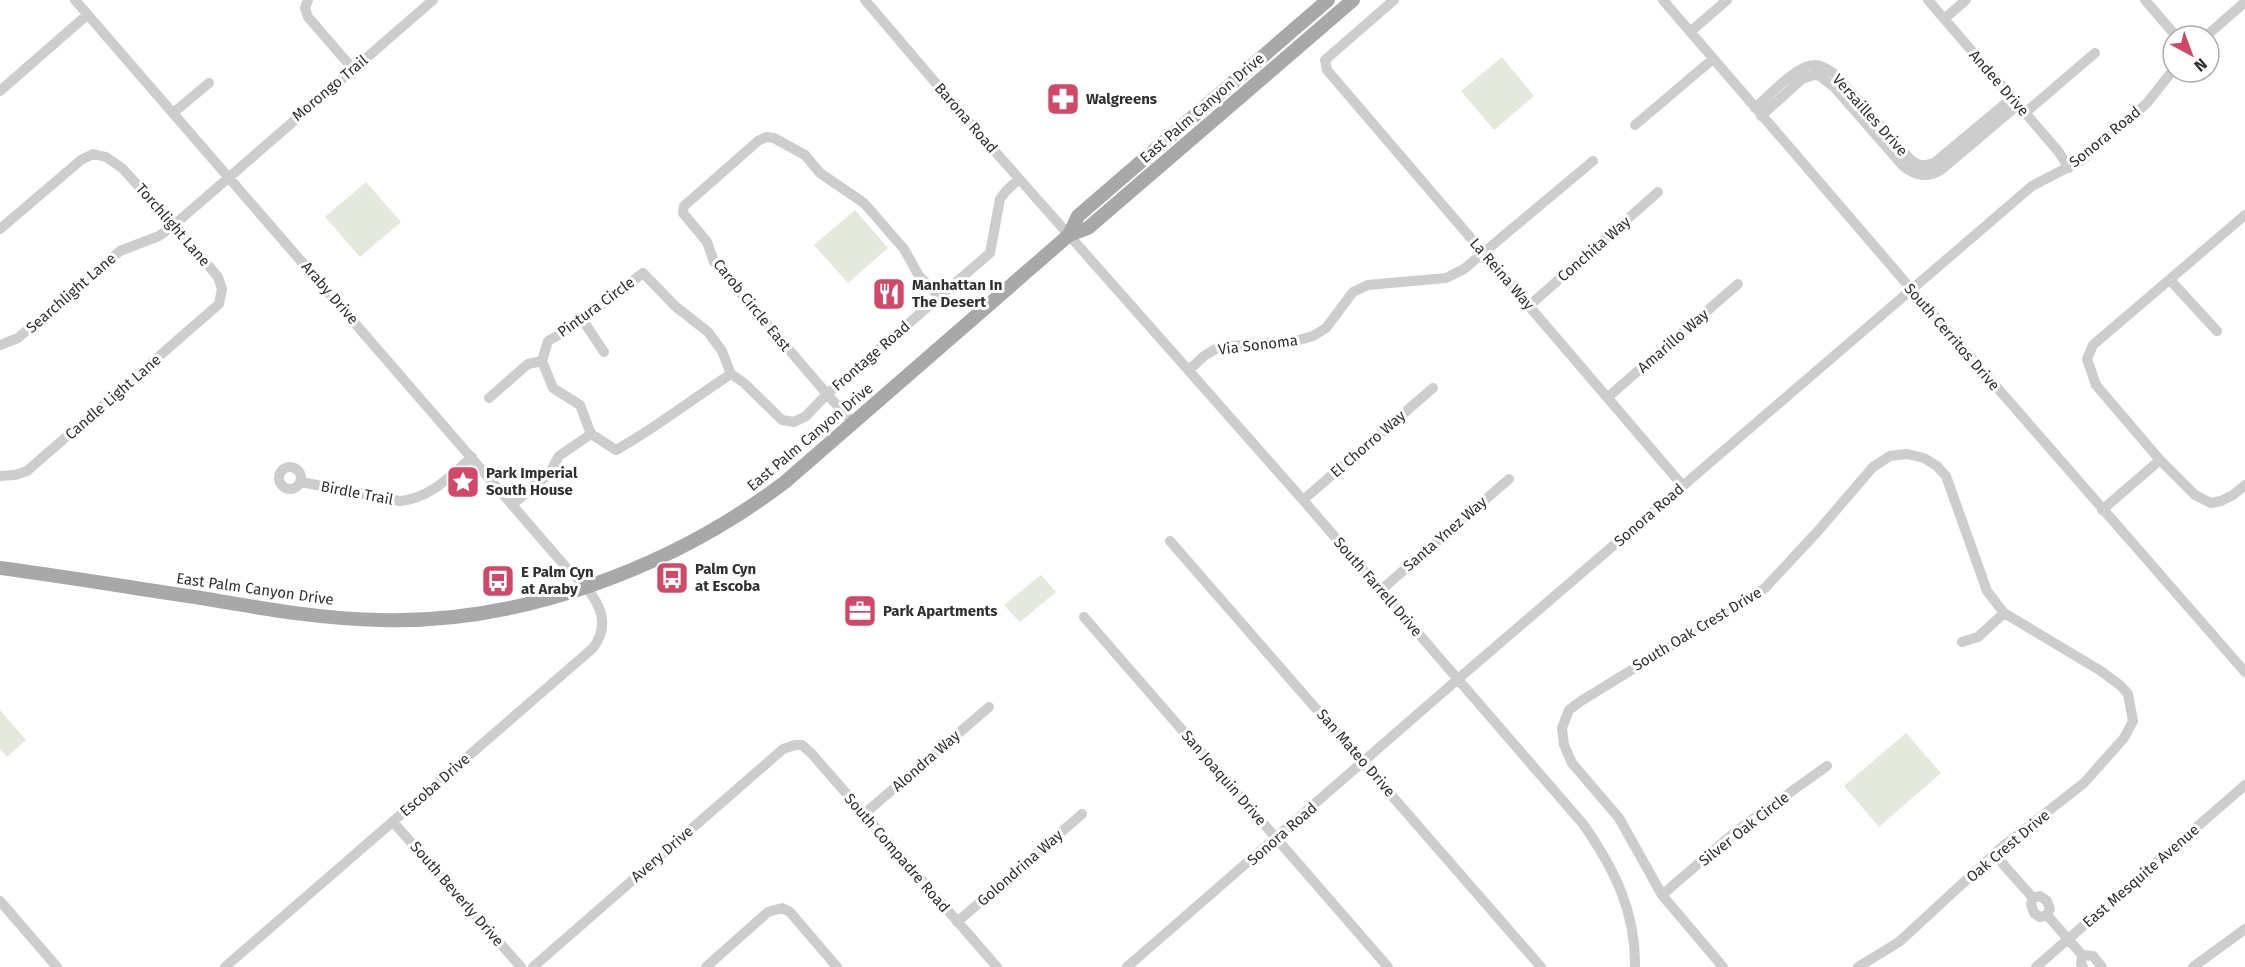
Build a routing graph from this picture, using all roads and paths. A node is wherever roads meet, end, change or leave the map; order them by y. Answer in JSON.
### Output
{"nodes":[{"id":1,"x":75,"y":0,"type":"edge"},
{"id":2,"x":308,"y":0,"type":"edge"},
{"id":3,"x":433,"y":0,"type":"edge"},
{"id":4,"x":865,"y":0,"type":"edge"},
{"id":5,"x":1328,"y":0,"type":"edge"},
{"id":6,"x":1353,"y":0,"type":"edge"},
{"id":7,"x":1394,"y":0,"type":"edge"},
{"id":8,"x":1663,"y":0,"type":"edge"},
{"id":9,"x":1727,"y":0,"type":"edge"},
{"id":10,"x":1928,"y":0,"type":"edge"},
{"id":11,"x":1966,"y":0,"type":"edge"},
{"id":12,"x":2145,"y":0,"type":"edge"},
{"id":13,"x":2245,"y":2,"type":"edge"},
{"id":14,"x":87,"y":15,"type":"junction"},
{"id":15,"x":1944,"y":19,"type":"junction"},
{"id":16,"x":2166,"y":24,"type":"edge"},
{"id":17,"x":2220,"y":24,"type":"edge"},
{"id":18,"x":1690,"y":32,"type":"junction"},
{"id":19,"x":2095,"y":53,"type":"dead end"},
{"id":20,"x":1713,"y":59,"type":"junction"},
{"id":21,"x":353,"y":69,"type":"junction"},
{"id":22,"x":209,"y":83,"type":"dead end"},
{"id":23,"x":2162,"y":84,"type":"edge"},
{"id":24,"x":0,"y":91,"type":"edge"},
{"id":25,"x":2018,"y":105,"type":"junction"},
{"id":26,"x":1758,"y":112,"type":"junction"},
{"id":27,"x":173,"y":113,"type":"junction"},
{"id":28,"x":1635,"y":125,"type":"dead end"},
{"id":29,"x":1593,"y":160,"type":"dead end"},
{"id":30,"x":2069,"y":168,"type":"junction"},
{"id":31,"x":228,"y":177,"type":"junction"},
{"id":32,"x":1019,"y":179,"type":"junction"},
{"id":33,"x":1658,"y":192,"type":"dead end"},
{"id":34,"x":2245,"y":215,"type":"edge"},
{"id":35,"x":174,"y":225,"type":"junction"},
{"id":36,"x":0,"y":229,"type":"edge"},
{"id":37,"x":1069,"y":235,"type":"junction"},
{"id":38,"x":1483,"y":253,"type":"junction"},
{"id":39,"x":2170,"y":280,"type":"junction"},
{"id":40,"x":1738,"y":284,"type":"dead end"},
{"id":41,"x":1912,"y":290,"type":"junction"},
{"id":42,"x":940,"y":297,"type":"junction"},
{"id":43,"x":219,"y":304,"type":"joint"},
{"id":44,"x":1530,"y":305,"type":"junction"},
{"id":45,"x":582,"y":319,"type":"junction"},
{"id":46,"x":2217,"y":331,"type":"dead end"},
{"id":47,"x":0,"y":345,"type":"edge"},
{"id":48,"x":604,"y":352,"type":"dead end"},
{"id":49,"x":542,"y":362,"type":"junction"},
{"id":50,"x":1189,"y":370,"type":"junction"},
{"id":51,"x":731,"y":374,"type":"junction"},
{"id":52,"x":1433,"y":388,"type":"dead end"},
{"id":53,"x":827,"y":394,"type":"junction"},
{"id":54,"x":1608,"y":397,"type":"junction"},
{"id":55,"x":489,"y":398,"type":"dead end"},
{"id":56,"x":854,"y":423,"type":"junction"},
{"id":57,"x":591,"y":434,"type":"junction"},
{"id":58,"x":472,"y":457,"type":"junction"},
{"id":59,"x":2160,"y":460,"type":"junction"},
{"id":60,"x":0,"y":476,"type":"edge"},
{"id":61,"x":1509,"y":479,"type":"dead end"},
{"id":62,"x":301,"y":482,"type":"dead end"},
{"id":63,"x":2245,"y":485,"type":"edge"},
{"id":64,"x":1683,"y":486,"type":"junction"},
{"id":65,"x":1303,"y":500,"type":"junction"},
{"id":66,"x":513,"y":504,"type":"junction"},
{"id":67,"x":2102,"y":510,"type":"junction"},
{"id":68,"x":1170,"y":540,"type":"dead end"},
{"id":69,"x":0,"y":568,"type":"edge"},
{"id":70,"x":585,"y":586,"type":"junction"},
{"id":71,"x":1381,"y":590,"type":"junction"},
{"id":72,"x":2004,"y":613,"type":"junction"},
{"id":73,"x":1084,"y":617,"type":"dead end"},
{"id":74,"x":1962,"y":642,"type":"dead end"},
{"id":75,"x":2245,"y":672,"type":"edge"},
{"id":76,"x":1458,"y":679,"type":"junction"},
{"id":77,"x":989,"y":707,"type":"dead end"},
{"id":78,"x":795,"y":745,"type":"joint"},
{"id":79,"x":1364,"y":762,"type":"junction"},
{"id":80,"x":1827,"y":766,"type":"dead end"},
{"id":81,"x":2245,"y":785,"type":"edge"},
{"id":82,"x":864,"y":814,"type":"junction"},
{"id":83,"x":1082,"y":814,"type":"dead end"},
{"id":84,"x":393,"y":822,"type":"junction"},
{"id":85,"x":1276,"y":838,"type":"junction"},
{"id":86,"x":1994,"y":854,"type":"junction"},
{"id":87,"x":1662,"y":895,"type":"junction"},
{"id":88,"x":0,"y":901,"type":"edge"},
{"id":89,"x":957,"y":922,"type":"junction"},
{"id":90,"x":2245,"y":929,"type":"edge"},
{"id":91,"x":2068,"y":940,"type":"junction"},
{"id":92,"x":2082,"y":955,"type":"junction"},
{"id":93,"x":57,"y":967,"type":"edge"},
{"id":94,"x":225,"y":967,"type":"edge"},
{"id":95,"x":521,"y":967,"type":"edge"},
{"id":96,"x":532,"y":967,"type":"edge"},
{"id":97,"x":706,"y":967,"type":"edge"},
{"id":98,"x":837,"y":967,"type":"edge"},
{"id":99,"x":997,"y":967,"type":"edge"},
{"id":100,"x":1127,"y":967,"type":"edge"},
{"id":101,"x":1388,"y":967,"type":"edge"},
{"id":102,"x":1541,"y":967,"type":"edge"},
{"id":103,"x":1635,"y":967,"type":"edge"},
{"id":104,"x":1723,"y":967,"type":"edge"},
{"id":105,"x":1858,"y":967,"type":"edge"},
{"id":106,"x":2036,"y":967,"type":"edge"},
{"id":107,"x":2083,"y":967,"type":"edge"},
{"id":108,"x":2102,"y":967,"type":"edge"},
{"id":109,"x":2193,"y":967,"type":"edge"}],
"edges":[{"from":1,"to":14,"type":"street","name":"Araby Drive"},
{"from":2,"to":21,"type":"street"},
{"from":3,"to":21,"type":"street","name":"Morongo Trail"},
{"from":4,"to":32,"type":"street","name":"Barona Road"},
{"from":5,"to":37,"type":"main road","name":"East Palm Canyon Drive"},
{"from":6,"to":37,"type":"main road","name":"East Palm Canyon Drive"},
{"from":7,"to":38,"type":"street","name":"La Reina Way"},
{"from":8,"to":18,"type":"street","name":"South Cerritos Drive"},
{"from":9,"to":18,"type":"street"},
{"from":10,"to":15,"type":"street","name":"Andee Drive"},
{"from":11,"to":15,"type":"street"},
{"from":12,"to":16,"type":"street"},
{"from":13,"to":17,"type":"street"},
{"from":14,"to":24,"type":"street"},
{"from":14,"to":27,"type":"street","name":"Araby Drive"},
{"from":15,"to":25,"type":"street","name":"Andee Drive"},
{"from":18,"to":20,"type":"street","name":"South Cerritos Drive"},
{"from":19,"to":25,"type":"street"},
{"from":20,"to":26,"type":"street","name":"South Cerritos Drive"},
{"from":20,"to":28,"type":"street"},
{"from":21,"to":31,"type":"street","name":"Morongo Trail"},
{"from":22,"to":27,"type":"street"},
{"from":23,"to":30,"type":"street","name":"Sonora Road"},
{"from":25,"to":26,"type":"street","name":"Versailles Drive"},
{"from":25,"to":30,"type":"street","name":"Andee Drive"},
{"from":26,"to":41,"type":"street","name":"South Cerritos Drive"},
{"from":27,"to":31,"type":"street","name":"Araby Drive"},
{"from":29,"to":38,"type":"street","name":"Via Sonoma"},
{"from":30,"to":41,"type":"street","name":"Sonora Road"},
{"from":31,"to":35,"type":"street","name":"Morongo Trail"},
{"from":31,"to":58,"type":"street","name":"Araby Drive"},
{"from":32,"to":37,"type":"street","name":"Barona Road"},
{"from":32,"to":42,"type":"street","name":"Frontage Road"},
{"from":33,"to":44,"type":"street","name":"Conchita Way"},
{"from":34,"to":39,"type":"street"},
{"from":35,"to":36,"type":"street","name":"Torchlight Lane"},
{"from":35,"to":43,"type":"street","name":"Torchlight Lane"},
{"from":35,"to":47,"type":"street","name":"Searchlight Lane"},
{"from":37,"to":50,"type":"street","name":"South Farrell Drive"},
{"from":37,"to":56,"type":"main road","name":"East Palm Canyon Drive"},
{"from":38,"to":44,"type":"street","name":"La Reina Way"},
{"from":38,"to":50,"type":"street","name":"Via Sonoma"},
{"from":39,"to":46,"type":"street"},
{"from":39,"to":59,"type":"street"},
{"from":40,"to":54,"type":"street","name":"Amarillo Way"},
{"from":41,"to":64,"type":"street","name":"Sonora Road"},
{"from":41,"to":67,"type":"street","name":"South Cerritos Drive"},
{"from":42,"to":53,"type":"street","name":"Frontage Road"},
{"from":42,"to":53,"type":"street","name":"Carob Circle East"},
{"from":43,"to":60,"type":"street","name":"Candle Light Lane"},
{"from":44,"to":54,"type":"street","name":"La Reina Way"},
{"from":45,"to":48,"type":"street"},
{"from":45,"to":49,"type":"street","name":"Pintura Circle"},
{"from":45,"to":51,"type":"street","name":"Pintura Circle"},
{"from":49,"to":55,"type":"street"},
{"from":49,"to":57,"type":"street"},
{"from":50,"to":65,"type":"street","name":"South Farrell Drive"},
{"from":51,"to":53,"type":"street","name":"Pintura Circle"},
{"from":51,"to":57,"type":"street"},
{"from":52,"to":65,"type":"street","name":"El Chorro Way"},
{"from":53,"to":56,"type":"street","name":"Frontage Road"},
{"from":54,"to":64,"type":"street","name":"La Reina Way"},
{"from":56,"to":70,"type":"main road","name":"East Palm Canyon Drive"},
{"from":57,"to":66,"type":"street"},
{"from":58,"to":62,"type":"street","name":"Birdle Trail"},
{"from":58,"to":66,"type":"street","name":"Araby Drive"},
{"from":59,"to":63,"type":"street"},
{"from":59,"to":67,"type":"street"},
{"from":61,"to":71,"type":"street","name":"Santa Ynez Way"},
{"from":64,"to":76,"type":"street","name":"Sonora Road"},
{"from":65,"to":71,"type":"street","name":"South Farrell Drive"},
{"from":66,"to":70,"type":"street","name":"Araby Drive"},
{"from":67,"to":75,"type":"street","name":"South Cerritos Drive"},
{"from":68,"to":79,"type":"street","name":"San Mateo Drive"},
{"from":69,"to":70,"type":"main road","name":"East Palm Canyon Drive"},
{"from":70,"to":84,"type":"street","name":"Escoba Drive"},
{"from":71,"to":76,"type":"street","name":"South Farrell Drive"},
{"from":72,"to":74,"type":"street"},
{"from":72,"to":86,"type":"street","name":"Oak Crest Drive"},
{"from":72,"to":87,"type":"street","name":"South Oak Crest Drive"},
{"from":73,"to":85,"type":"street","name":"San Joaquin Drive"},
{"from":76,"to":79,"type":"street","name":"Sonora Road"},
{"from":76,"to":103,"type":"street","name":"South Farrell Drive"},
{"from":77,"to":82,"type":"street","name":"Alondra Way"},
{"from":78,"to":82,"type":"street","name":"South Compadre Road"},
{"from":78,"to":96,"type":"street","name":"Avery Drive"},
{"from":79,"to":85,"type":"street","name":"Sonora Road"},
{"from":79,"to":102,"type":"street","name":"San Mateo Drive"},
{"from":80,"to":87,"type":"street","name":"Silver Oak Circle"},
{"from":81,"to":91,"type":"street","name":"East Mesquite Avenue"},
{"from":82,"to":89,"type":"street","name":"South Compadre Road"},
{"from":83,"to":89,"type":"street","name":"Golondrina Way"},
{"from":84,"to":94,"type":"street","name":"Escoba Drive"},
{"from":84,"to":95,"type":"street","name":"South Beverly Drive"},
{"from":85,"to":100,"type":"street","name":"Sonora Road"},
{"from":85,"to":101,"type":"street","name":"San Joaquin Drive"},
{"from":86,"to":91,"type":"street"},
{"from":86,"to":105,"type":"street","name":"Oak Crest Drive"},
{"from":87,"to":104,"type":"street"},
{"from":88,"to":93,"type":"street"},
{"from":89,"to":99,"type":"street","name":"South Compadre Road"},
{"from":90,"to":109,"type":"street"},
{"from":91,"to":92,"type":"street"},
{"from":91,"to":106,"type":"street","name":"East Mesquite Avenue"},
{"from":92,"to":107,"type":"street"},
{"from":92,"to":108,"type":"street"},
{"from":97,"to":98,"type":"street"}]}
